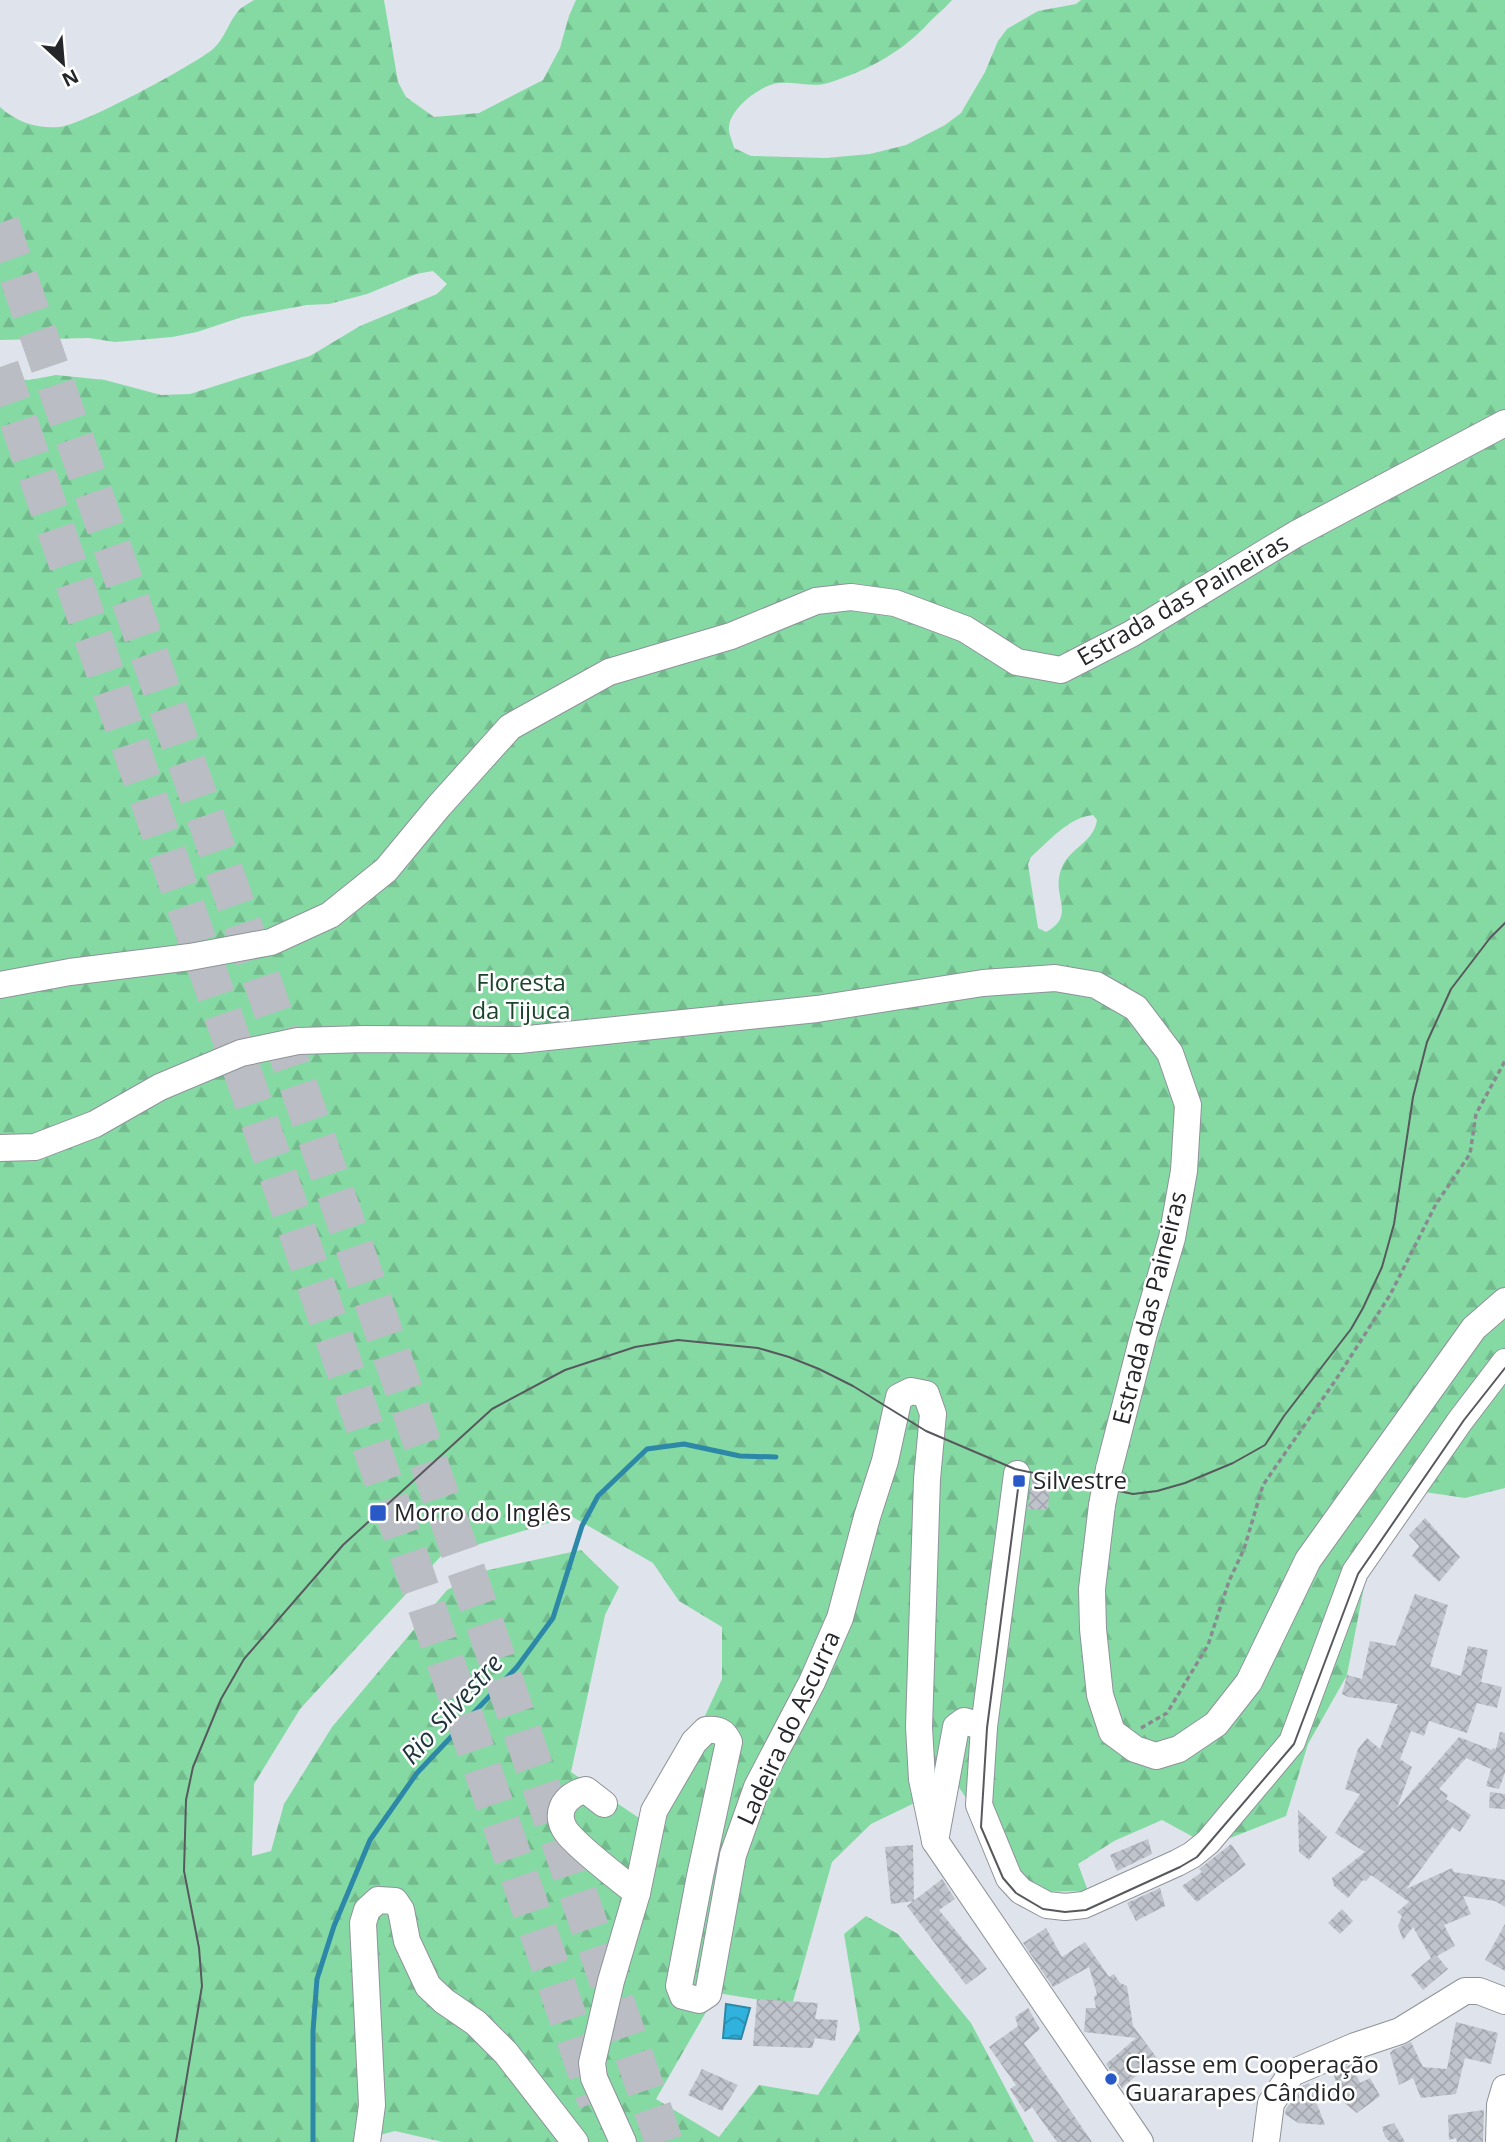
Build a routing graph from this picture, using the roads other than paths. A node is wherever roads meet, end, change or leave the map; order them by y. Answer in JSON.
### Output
{"nodes":[{"id":1,"x":1505,"y":423,"type":"edge"},
{"id":2,"x":0,"y":985,"type":"edge"},
{"id":3,"x":0,"y":1148,"type":"edge"},
{"id":4,"x":1505,"y":1301,"type":"edge"},
{"id":5,"x":1505,"y":1362,"type":"edge"},
{"id":6,"x":1017,"y":1475,"type":"dead end"},
{"id":7,"x":984,"y":1727,"type":"junction"},
{"id":8,"x":604,"y":1804,"type":"dead end"},
{"id":9,"x":935,"y":1841,"type":"junction"},
{"id":10,"x":637,"y":1893,"type":"junction"},
{"id":11,"x":1505,"y":2001,"type":"edge"},
{"id":12,"x":1505,"y":2088,"type":"edge"},
{"id":13,"x":367,"y":2142,"type":"edge"},
{"id":14,"x":575,"y":2142,"type":"edge"},
{"id":15,"x":623,"y":2142,"type":"edge"},
{"id":16,"x":1140,"y":2142,"type":"edge"},
{"id":17,"x":1266,"y":2142,"type":"edge"},
{"id":18,"x":1499,"y":2142,"type":"edge"}],
"edges":[{"from":1,"to":2,"type":"street","name":"Estrada das Paineiras"},
{"from":3,"to":4,"type":"street","name":"Estrada das Paineiras","bridge":true},
{"from":5,"to":7,"type":"street"},
{"from":6,"to":7,"type":"street"},
{"from":7,"to":9,"type":"street"},
{"from":8,"to":10,"type":"street"},
{"from":9,"to":10,"type":"street","name":"Ladeira do Ascurra"},
{"from":9,"to":16,"type":"street"},
{"from":10,"to":15,"type":"street","name":"Ladeira do Ascurra"},
{"from":11,"to":17,"type":"street"},
{"from":12,"to":18,"type":"street"},
{"from":13,"to":14,"type":"street"}]}
